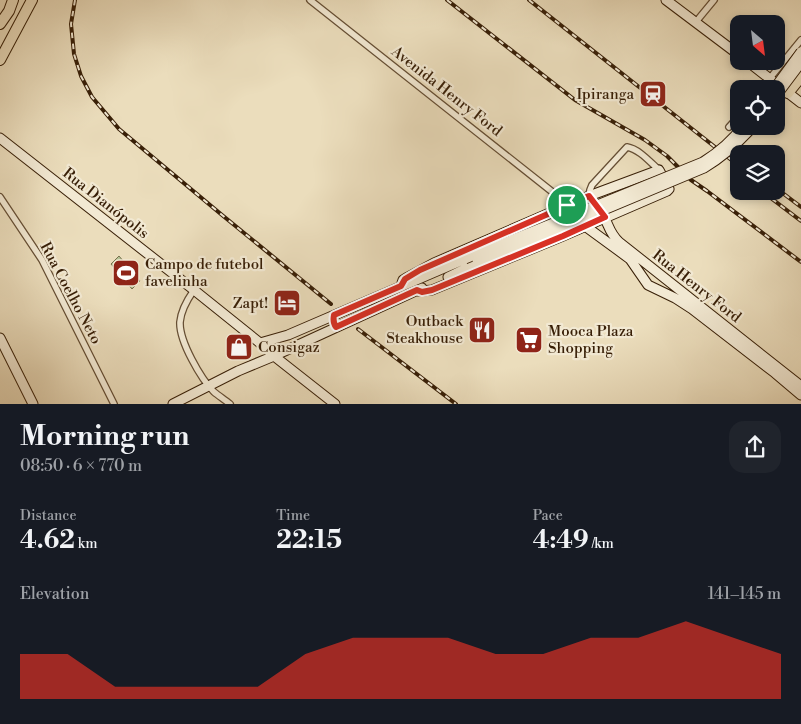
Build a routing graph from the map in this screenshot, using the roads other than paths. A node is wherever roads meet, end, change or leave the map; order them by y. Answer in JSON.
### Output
{"nodes":[{"id":1,"x":14,"y":0,"type":"edge"},
{"id":2,"x":32,"y":0,"type":"edge"},
{"id":3,"x":39,"y":0,"type":"edge"},
{"id":4,"x":310,"y":0,"type":"edge"},
{"id":5,"x":666,"y":0,"type":"edge"},
{"id":6,"x":714,"y":0,"type":"edge"},
{"id":7,"x":695,"y":23,"type":"junction"},
{"id":8,"x":0,"y":24,"type":"edge"},
{"id":9,"x":14,"y":34,"type":"junction"},
{"id":10,"x":801,"y":40,"type":"edge"},
{"id":11,"x":730,"y":48,"type":"edge"},
{"id":12,"x":801,"y":52,"type":"edge"},
{"id":13,"x":0,"y":60,"type":"edge"},
{"id":14,"x":801,"y":63,"type":"edge"},
{"id":15,"x":758,"y":70,"type":"edge"},
{"id":16,"x":801,"y":77,"type":"edge"},
{"id":17,"x":770,"y":79,"type":"junction"},
{"id":18,"x":781,"y":80,"type":"edge"},
{"id":19,"x":785,"y":84,"type":"edge"},
{"id":20,"x":788,"y":93,"type":"junction"},
{"id":21,"x":801,"y":103,"type":"edge"},
{"id":22,"x":736,"y":135,"type":"edge"},
{"id":23,"x":745,"y":135,"type":"edge"},
{"id":24,"x":0,"y":138,"type":"edge"},
{"id":25,"x":659,"y":170,"type":"junction"},
{"id":26,"x":589,"y":196,"type":"junction"},
{"id":27,"x":0,"y":197,"type":"edge"},
{"id":28,"x":567,"y":205,"type":"junction"},
{"id":29,"x":605,"y":217,"type":"junction"},
{"id":30,"x":585,"y":226,"type":"junction"},
{"id":31,"x":465,"y":259,"type":"junction"},
{"id":32,"x":434,"y":264,"type":"junction"},
{"id":33,"x":421,"y":273,"type":"junction"},
{"id":34,"x":659,"y":274,"type":"junction"},
{"id":35,"x":648,"y":285,"type":"junction"},
{"id":36,"x":194,"y":290,"type":"junction"},
{"id":37,"x":414,"y":292,"type":"junction"},
{"id":38,"x":334,"y":315,"type":"junction"},
{"id":39,"x":336,"y":327,"type":"junction"},
{"id":40,"x":288,"y":335,"type":"junction"},
{"id":41,"x":0,"y":338,"type":"edge"},
{"id":42,"x":260,"y":343,"type":"junction"},
{"id":43,"x":274,"y":356,"type":"junction"},
{"id":44,"x":208,"y":385,"type":"junction"},
{"id":45,"x":801,"y":386,"type":"edge"},
{"id":46,"x":801,"y":395,"type":"edge"},
{"id":47,"x":33,"y":404,"type":"edge"},
{"id":48,"x":114,"y":404,"type":"edge"},
{"id":49,"x":173,"y":404,"type":"edge"},
{"id":50,"x":230,"y":404,"type":"edge"},
{"id":51,"x":335,"y":404,"type":"edge"}],
"edges":[{"from":1,"to":8,"type":"highway"},
{"from":2,"to":9,"type":"highway"},
{"from":3,"to":9,"type":"highway"},
{"from":4,"to":28,"type":"street","name":"Avenida Henry Ford"},
{"from":5,"to":7,"type":"street"},
{"from":6,"to":7,"type":"street"},
{"from":7,"to":11,"type":"street"},
{"from":9,"to":13,"type":"highway"},
{"from":10,"to":17,"type":"street"},
{"from":12,"to":18,"type":"street","bridge":true},
{"from":14,"to":19,"type":"street","bridge":true},
{"from":15,"to":17,"type":"street"},
{"from":16,"to":20,"type":"highway"},
{"from":17,"to":20,"type":"street"},
{"from":20,"to":21,"type":"street"},
{"from":22,"to":31,"type":"street","bridge":true},
{"from":23,"to":37,"type":"street","bridge":true},
{"from":24,"to":36,"type":"street","name":"Rua Dianópolis"},
{"from":25,"to":26,"type":"street"},
{"from":25,"to":26,"type":"street"},
{"from":25,"to":29,"type":"street"},
{"from":26,"to":28,"type":"street"},
{"from":26,"to":29,"type":"street","name":"Rua Henry Ford"},
{"from":27,"to":48,"type":"street","name":"Rua Coelho Neto"},
{"from":28,"to":30,"type":"street"},
{"from":28,"to":32,"type":"street"},
{"from":29,"to":30,"type":"street"},
{"from":29,"to":34,"type":"street","name":"Rua Henry Ford"},
{"from":30,"to":35,"type":"street"},
{"from":30,"to":37,"type":"street"},
{"from":31,"to":32,"type":"street"},
{"from":31,"to":33,"type":"street"},
{"from":32,"to":33,"type":"street"},
{"from":33,"to":37,"type":"street"},
{"from":33,"to":38,"type":"street"},
{"from":34,"to":35,"type":"street"},
{"from":34,"to":45,"type":"street","name":"Rua Henry Ford"},
{"from":35,"to":46,"type":"street"},
{"from":36,"to":42,"type":"street","name":"Rua Dianópolis"},
{"from":36,"to":44,"type":"street"},
{"from":37,"to":39,"type":"street"},
{"from":38,"to":39,"type":"street"},
{"from":38,"to":40,"type":"street"},
{"from":39,"to":43,"type":"street"},
{"from":40,"to":42,"type":"street"},
{"from":40,"to":43,"type":"street"},
{"from":41,"to":47,"type":"street"},
{"from":42,"to":43,"type":"street","name":"Rua Dianópolis"},
{"from":43,"to":44,"type":"street"},
{"from":43,"to":51,"type":"street","name":"Rua Dianópolis"},
{"from":44,"to":49,"type":"street"},
{"from":44,"to":50,"type":"street"}]}
